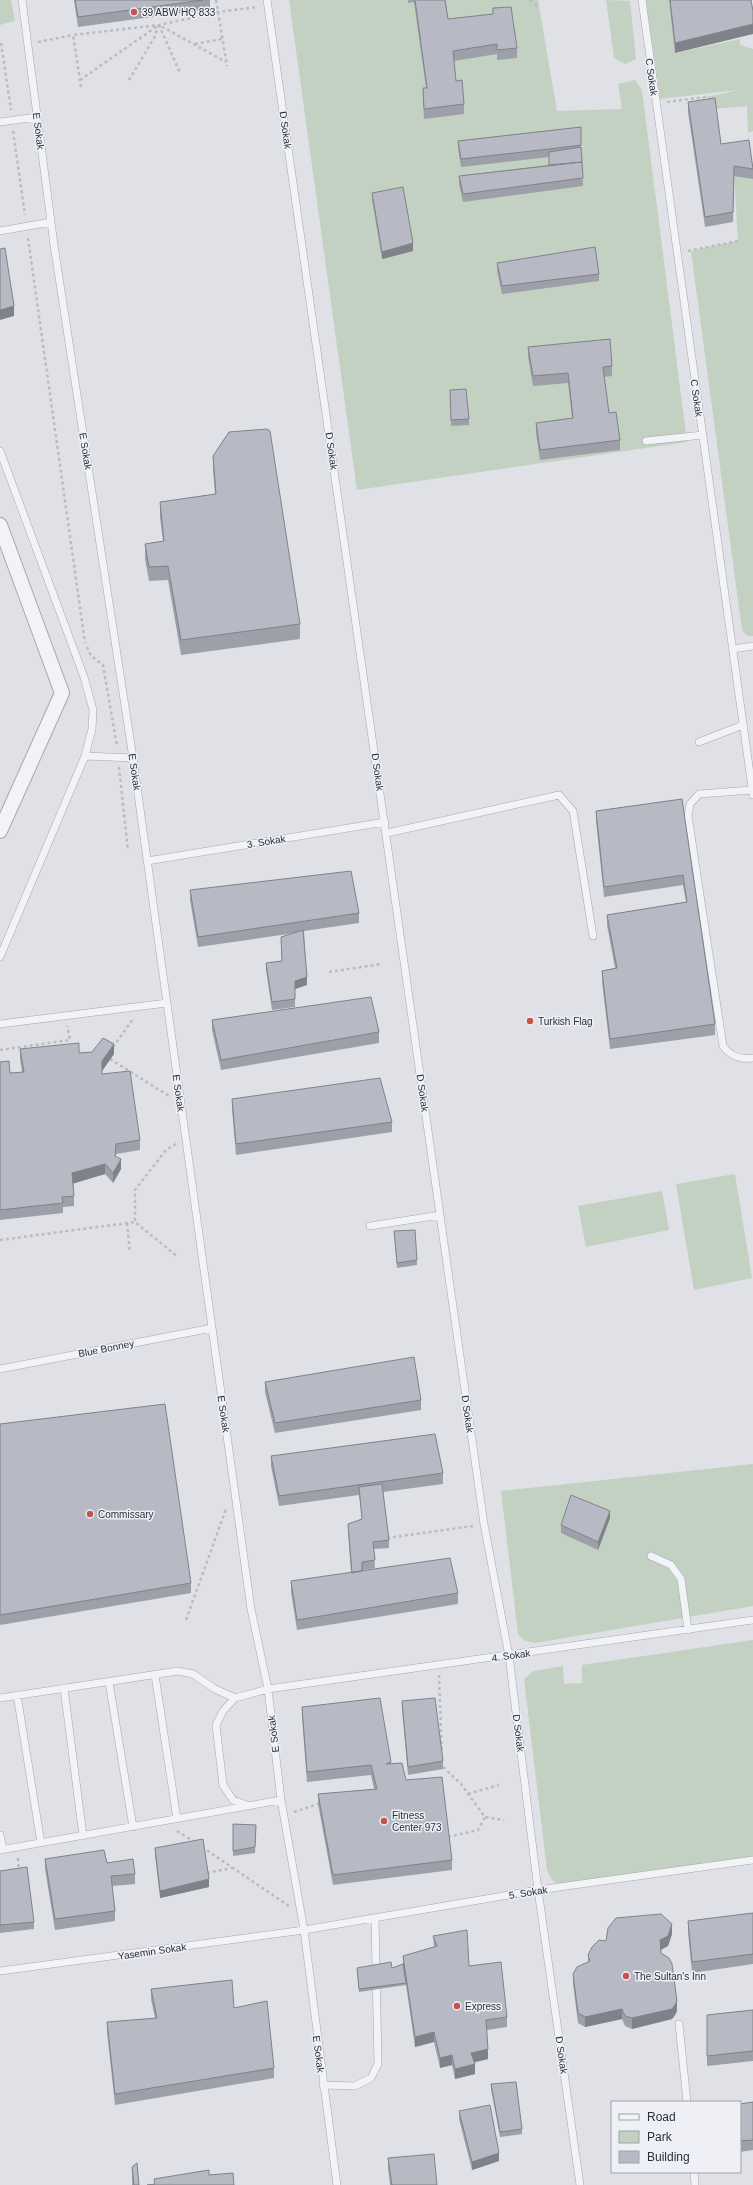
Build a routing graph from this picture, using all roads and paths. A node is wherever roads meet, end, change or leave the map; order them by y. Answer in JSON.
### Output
{"nodes":[{"id":1,"x":22,"y":0,"type":"edge"},
{"id":2,"x":216,"y":0,"type":"edge"},
{"id":3,"x":530,"y":0,"type":"edge"},
{"id":4,"x":642,"y":0,"type":"edge"},
{"id":5,"x":267,"y":3,"type":"edge"},
{"id":6,"x":540,"y":7,"type":"dead end"},
{"id":7,"x":218,"y":12,"type":"junction"},
{"id":8,"x":159,"y":25,"type":"junction"},
{"id":9,"x":73,"y":35,"type":"junction"},
{"id":10,"x":222,"y":38,"type":"junction"},
{"id":11,"x":1,"y":43,"type":"dead end"},
{"id":12,"x":28,"y":43,"type":"junction"},
{"id":13,"x":195,"y":44,"type":"junction"},
{"id":14,"x":226,"y":62,"type":"junction"},
{"id":15,"x":227,"y":66,"type":"dead end"},
{"id":16,"x":180,"y":73,"type":"dead end"},
{"id":17,"x":80,"y":80,"type":"junction"},
{"id":18,"x":129,"y":80,"type":"dead end"},
{"id":19,"x":81,"y":87,"type":"dead end"},
{"id":20,"x":706,"y":97,"type":"dead end"},
{"id":21,"x":656,"y":99,"type":"junction"},
{"id":22,"x":38,"y":117,"type":"junction"},
{"id":23,"x":12,"y":120,"type":"junction"},
{"id":24,"x":0,"y":122,"type":"edge"},
{"id":25,"x":51,"y":222,"type":"junction"},
{"id":26,"x":27,"y":226,"type":"junction"},
{"id":27,"x":0,"y":231,"type":"edge"},
{"id":28,"x":738,"y":241,"type":"dead end"},
{"id":29,"x":676,"y":249,"type":"junction"},
{"id":30,"x":703,"y":435,"type":"junction"},
{"id":31,"x":646,"y":442,"type":"dead end"},
{"id":32,"x":0,"y":451,"type":"edge"},
{"id":33,"x":0,"y":525,"type":"edge"},
{"id":34,"x":753,"y":646,"type":"edge"},
{"id":35,"x":733,"y":649,"type":"junction"},
{"id":36,"x":743,"y":725,"type":"junction"},
{"id":37,"x":698,"y":742,"type":"dead end"},
{"id":38,"x":85,"y":756,"type":"junction"},
{"id":39,"x":118,"y":757,"type":"junction"},
{"id":40,"x":133,"y":758,"type":"junction"},
{"id":41,"x":753,"y":792,"type":"edge"},
{"id":42,"x":385,"y":822,"type":"junction"},
{"id":43,"x":0,"y":831,"type":"edge"},
{"id":44,"x":387,"y":832,"type":"junction"},
{"id":45,"x":128,"y":851,"type":"dead end"},
{"id":46,"x":147,"y":861,"type":"junction"},
{"id":47,"x":593,"y":936,"type":"dead end"},
{"id":48,"x":0,"y":957,"type":"edge"},
{"id":49,"x":381,"y":964,"type":"dead end"},
{"id":50,"x":329,"y":972,"type":"dead end"},
{"id":51,"x":167,"y":1003,"type":"junction"},
{"id":52,"x":141,"y":1007,"type":"junction"},
{"id":53,"x":64,"y":1016,"type":"junction"},
{"id":54,"x":0,"y":1024,"type":"edge"},
{"id":55,"x":0,"y":1050,"type":"edge"},
{"id":56,"x":110,"y":1052,"type":"edge"},
{"id":57,"x":753,"y":1058,"type":"edge"},
{"id":58,"x":110,"y":1059,"type":"edge"},
{"id":59,"x":181,"y":1104,"type":"junction"},
{"id":60,"x":186,"y":1139,"type":"junction"},
{"id":61,"x":440,"y":1215,"type":"junction"},
{"id":62,"x":136,"y":1222,"type":"junction"},
{"id":63,"x":127,"y":1223,"type":"junction"},
{"id":64,"x":370,"y":1226,"type":"dead end"},
{"id":65,"x":0,"y":1240,"type":"edge"},
{"id":66,"x":130,"y":1253,"type":"dead end"},
{"id":67,"x":178,"y":1257,"type":"dead end"},
{"id":68,"x":212,"y":1328,"type":"junction"},
{"id":69,"x":0,"y":1369,"type":"edge"},
{"id":70,"x":235,"y":1495,"type":"junction"},
{"id":71,"x":484,"y":1524,"type":"junction"},
{"id":72,"x":388,"y":1538,"type":"edge"},
{"id":73,"x":651,"y":1556,"type":"dead end"},
{"id":74,"x":186,"y":1620,"type":"dead end"},
{"id":75,"x":753,"y":1620,"type":"edge"},
{"id":76,"x":688,"y":1630,"type":"junction"},
{"id":77,"x":509,"y":1656,"type":"junction"},
{"id":78,"x":439,"y":1665,"type":"junction"},
{"id":79,"x":155,"y":1675,"type":"junction"},
{"id":80,"x":109,"y":1682,"type":"junction"},
{"id":81,"x":64,"y":1688,"type":"junction"},
{"id":82,"x":268,"y":1689,"type":"junction"},
{"id":83,"x":17,"y":1695,"type":"junction"},
{"id":84,"x":0,"y":1698,"type":"edge"},
{"id":85,"x":235,"y":1698,"type":"junction"},
{"id":86,"x":499,"y":1785,"type":"dead end"},
{"id":87,"x":468,"y":1794,"type":"junction"},
{"id":88,"x":281,"y":1800,"type":"junction"},
{"id":89,"x":318,"y":1804,"type":"edge"},
{"id":90,"x":249,"y":1806,"type":"junction"},
{"id":91,"x":283,"y":1815,"type":"junction"},
{"id":92,"x":485,"y":1817,"type":"junction"},
{"id":93,"x":177,"y":1819,"type":"junction"},
{"id":94,"x":504,"y":1820,"type":"dead end"},
{"id":95,"x":162,"y":1822,"type":"junction"},
{"id":96,"x":133,"y":1827,"type":"junction"},
{"id":97,"x":0,"y":1835,"type":"edge"},
{"id":98,"x":83,"y":1836,"type":"junction"},
{"id":99,"x":448,"y":1837,"type":"edge"},
{"id":100,"x":41,"y":1843,"type":"junction"},
{"id":101,"x":18,"y":1847,"type":"junction"},
{"id":102,"x":2,"y":1850,"type":"edge"},
{"id":103,"x":753,"y":1860,"type":"edge"},
{"id":104,"x":233,"y":1868,"type":"junction"},
{"id":105,"x":207,"y":1873,"type":"edge"},
{"id":106,"x":19,"y":1876,"type":"edge"},
{"id":107,"x":538,"y":1890,"type":"junction"},
{"id":108,"x":301,"y":1914,"type":"junction"},
{"id":109,"x":376,"y":1918,"type":"junction"},
{"id":110,"x":304,"y":1930,"type":"junction"},
{"id":111,"x":0,"y":1971,"type":"edge"},
{"id":112,"x":679,"y":2024,"type":"dead end"},
{"id":113,"x":323,"y":2086,"type":"junction"},
{"id":114,"x":687,"y":2101,"type":"edge"},
{"id":115,"x":694,"y":2173,"type":"edge"},
{"id":116,"x":337,"y":2185,"type":"edge"},
{"id":117,"x":580,"y":2185,"type":"edge"},
{"id":118,"x":695,"y":2185,"type":"edge"}],
"edges":[{"from":1,"to":12,"type":"lane","name":"E Sokak"},
{"from":2,"to":7,"type":"path"},
{"from":3,"to":6,"type":"path"},
{"from":4,"to":21,"type":"lane","name":"C Sokak"},
{"from":5,"to":7,"type":"path"},
{"from":5,"to":42,"type":"lane","name":"D Sokak"},
{"from":7,"to":8,"type":"path"},
{"from":7,"to":10,"type":"path"},
{"from":8,"to":9,"type":"path"},
{"from":8,"to":13,"type":"path"},
{"from":8,"to":16,"type":"path"},
{"from":8,"to":17,"type":"path"},
{"from":8,"to":18,"type":"path"},
{"from":9,"to":12,"type":"path"},
{"from":9,"to":17,"type":"path"},
{"from":10,"to":13,"type":"path"},
{"from":10,"to":14,"type":"path"},
{"from":11,"to":23,"type":"path"},
{"from":12,"to":22,"type":"lane","name":"E Sokak"},
{"from":13,"to":14,"type":"path"},
{"from":14,"to":15,"type":"path"},
{"from":17,"to":19,"type":"path"},
{"from":20,"to":21,"type":"path"},
{"from":21,"to":29,"type":"lane","name":"C Sokak"},
{"from":22,"to":23,"type":"lane"},
{"from":22,"to":25,"type":"lane","name":"E Sokak"},
{"from":23,"to":24,"type":"lane"},
{"from":23,"to":26,"type":"path"},
{"from":25,"to":26,"type":"lane"},
{"from":25,"to":40,"type":"lane","name":"E Sokak"},
{"from":26,"to":27,"type":"lane"},
{"from":26,"to":39,"type":"path"},
{"from":28,"to":29,"type":"path"},
{"from":29,"to":30,"type":"lane","name":"C Sokak"},
{"from":30,"to":31,"type":"lane"},
{"from":30,"to":35,"type":"lane","name":"C Sokak"},
{"from":32,"to":38,"type":"lane"},
{"from":33,"to":43,"type":"street"},
{"from":34,"to":35,"type":"lane"},
{"from":35,"to":36,"type":"lane","name":"C Sokak"},
{"from":36,"to":37,"type":"lane"},
{"from":36,"to":41,"type":"lane","name":"C Sokak"},
{"from":38,"to":39,"type":"lane"},
{"from":38,"to":48,"type":"lane"},
{"from":39,"to":40,"type":"lane"},
{"from":39,"to":45,"type":"path"},
{"from":40,"to":46,"type":"lane","name":"E Sokak"},
{"from":41,"to":57,"type":"lane"},
{"from":42,"to":44,"type":"lane","name":"D Sokak"},
{"from":42,"to":46,"type":"lane","name":"3. Sokak"},
{"from":44,"to":47,"type":"lane"},
{"from":44,"to":61,"type":"lane","name":"D Sokak"},
{"from":46,"to":51,"type":"lane","name":"E Sokak"},
{"from":49,"to":50,"type":"path"},
{"from":51,"to":52,"type":"lane"},
{"from":51,"to":59,"type":"lane","name":"E Sokak"},
{"from":52,"to":53,"type":"lane"},
{"from":52,"to":56,"type":"path"},
{"from":53,"to":54,"type":"lane"},
{"from":53,"to":55,"type":"path"},
{"from":58,"to":59,"type":"path"},
{"from":59,"to":60,"type":"lane","name":"E Sokak"},
{"from":60,"to":62,"type":"path"},
{"from":60,"to":68,"type":"lane","name":"E Sokak"},
{"from":61,"to":64,"type":"lane"},
{"from":61,"to":71,"type":"lane","name":"D Sokak"},
{"from":62,"to":63,"type":"path"},
{"from":62,"to":67,"type":"path"},
{"from":63,"to":65,"type":"path"},
{"from":63,"to":66,"type":"path"},
{"from":68,"to":69,"type":"lane","name":"Blue Bonney"},
{"from":68,"to":70,"type":"lane","name":"E Sokak"},
{"from":70,"to":74,"type":"path"},
{"from":70,"to":82,"type":"lane","name":"E Sokak"},
{"from":71,"to":72,"type":"path"},
{"from":71,"to":77,"type":"lane","name":"D Sokak"},
{"from":73,"to":76,"type":"lane"},
{"from":75,"to":76,"type":"lane","name":"4. Sokak"},
{"from":76,"to":77,"type":"lane","name":"4. Sokak"},
{"from":77,"to":78,"type":"lane","name":"4. Sokak"},
{"from":77,"to":107,"type":"lane","name":"D Sokak"},
{"from":78,"to":82,"type":"lane","name":"4. Sokak"},
{"from":78,"to":87,"type":"path"},
{"from":79,"to":80,"type":"lane"},
{"from":79,"to":85,"type":"lane"},
{"from":79,"to":93,"type":"lane"},
{"from":80,"to":81,"type":"lane"},
{"from":80,"to":96,"type":"lane"},
{"from":81,"to":83,"type":"lane"},
{"from":81,"to":98,"type":"lane"},
{"from":82,"to":85,"type":"lane","name":"4. Sokak"},
{"from":82,"to":88,"type":"lane","name":"E Sokak"},
{"from":83,"to":84,"type":"lane"},
{"from":83,"to":100,"type":"lane"},
{"from":85,"to":90,"type":"lane"},
{"from":86,"to":87,"type":"path"},
{"from":87,"to":92,"type":"path"},
{"from":88,"to":90,"type":"lane"},
{"from":88,"to":91,"type":"lane","name":"E Sokak"},
{"from":89,"to":91,"type":"path"},
{"from":90,"to":93,"type":"lane"},
{"from":91,"to":108,"type":"lane","name":"E Sokak"},
{"from":92,"to":94,"type":"path"},
{"from":92,"to":99,"type":"path"},
{"from":93,"to":95,"type":"lane"},
{"from":95,"to":96,"type":"lane"},
{"from":95,"to":104,"type":"path"},
{"from":96,"to":98,"type":"lane"},
{"from":97,"to":102,"type":"lane"},
{"from":98,"to":100,"type":"lane"},
{"from":100,"to":101,"type":"lane"},
{"from":101,"to":102,"type":"lane"},
{"from":101,"to":106,"type":"path"},
{"from":103,"to":107,"type":"lane","name":"5. Sokak"},
{"from":104,"to":105,"type":"path"},
{"from":104,"to":108,"type":"path"},
{"from":107,"to":109,"type":"lane","name":"5. Sokak"},
{"from":107,"to":117,"type":"lane","name":"D Sokak"},
{"from":108,"to":110,"type":"lane","name":"E Sokak"},
{"from":109,"to":110,"type":"lane","name":"5. Sokak"},
{"from":109,"to":113,"type":"lane"},
{"from":110,"to":111,"type":"lane","name":"Yasemin Sokak"},
{"from":110,"to":113,"type":"lane","name":"E Sokak"},
{"from":112,"to":114,"type":"lane"},
{"from":113,"to":116,"type":"lane","name":"E Sokak"},
{"from":115,"to":118,"type":"lane"}]}
